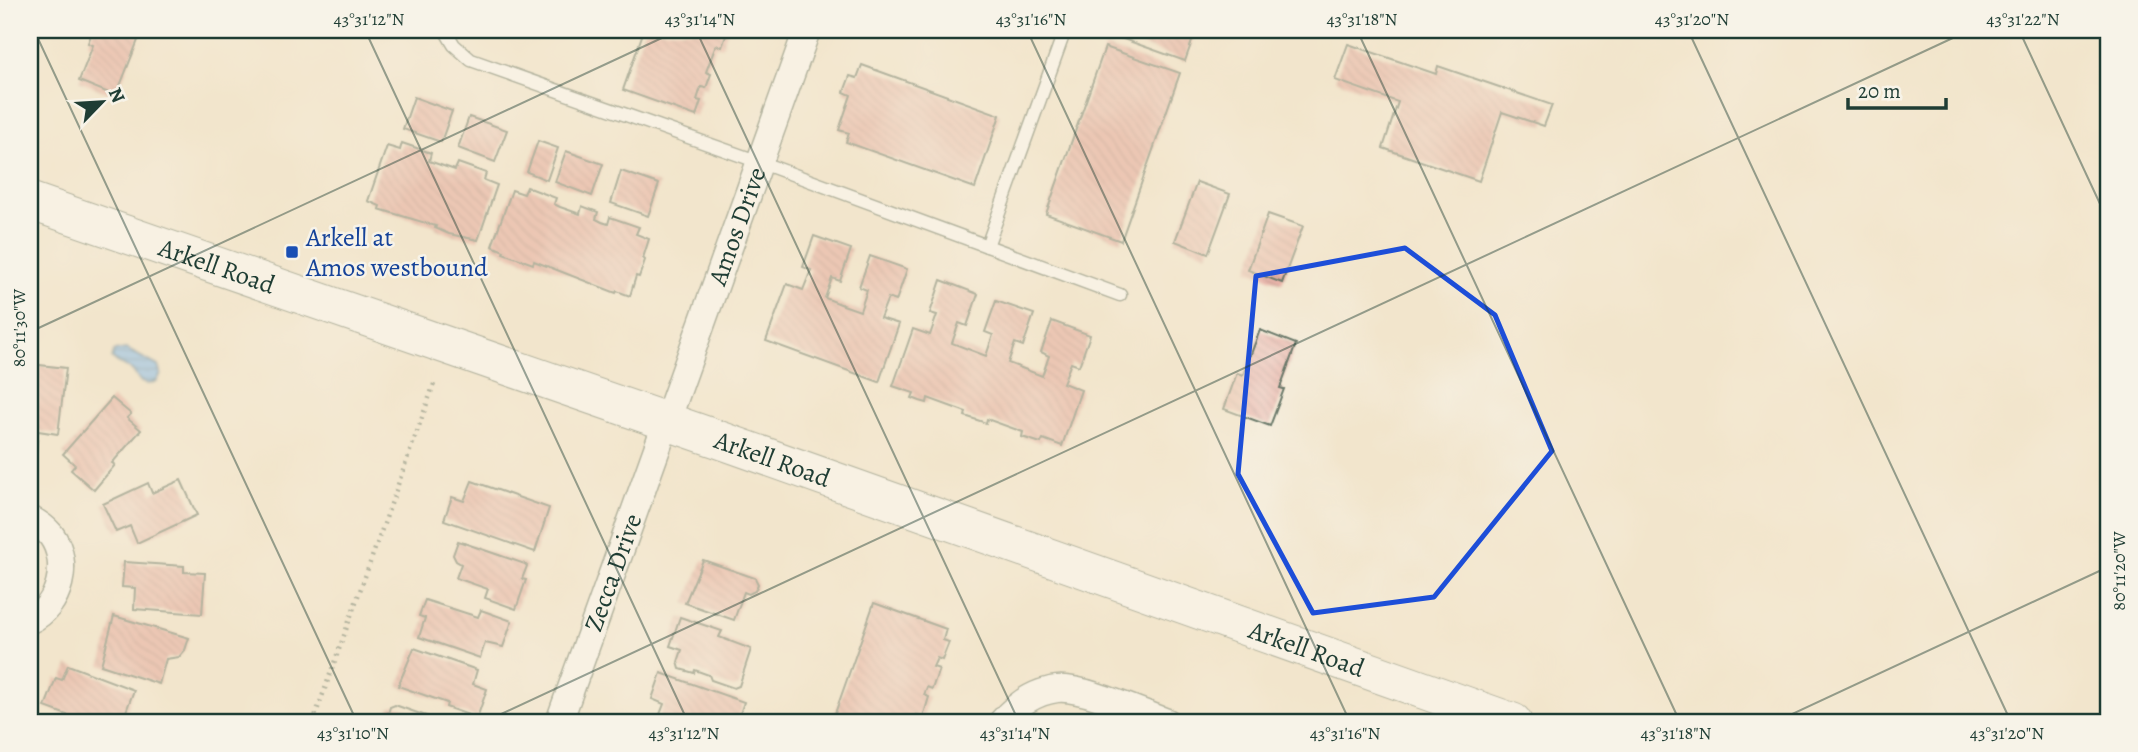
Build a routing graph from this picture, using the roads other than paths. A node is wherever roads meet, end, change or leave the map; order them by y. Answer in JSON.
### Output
{"nodes":[{"id":1,"x":445,"y":30,"type":"edge"},
{"id":2,"x":807,"y":30,"type":"edge"},
{"id":3,"x":1065,"y":30,"type":"edge"},
{"id":4,"x":762,"y":163,"type":"junction"},
{"id":5,"x":30,"y":201,"type":"edge"},
{"id":6,"x":987,"y":246,"type":"junction"},
{"id":7,"x":1120,"y":295,"type":"dead end"},
{"id":8,"x":667,"y":421,"type":"junction"},
{"id":9,"x":30,"y":519,"type":"edge"},
{"id":10,"x":30,"y":620,"type":"edge"},
{"id":11,"x":559,"y":722,"type":"edge"},
{"id":12,"x":1002,"y":722,"type":"edge"},
{"id":13,"x":1167,"y":722,"type":"edge"},
{"id":14,"x":1513,"y":722,"type":"edge"}],
"edges":[{"from":1,"to":4,"type":"lane"},
{"from":2,"to":4,"type":"street","name":"Amos Drive"},
{"from":3,"to":6,"type":"lane"},
{"from":4,"to":6,"type":"lane"},
{"from":4,"to":8,"type":"street","name":"Amos Drive"},
{"from":5,"to":8,"type":"main road","name":"Arkell Road"},
{"from":6,"to":7,"type":"lane"},
{"from":8,"to":11,"type":"street","name":"Zecca Drive"},
{"from":8,"to":14,"type":"main road","name":"Arkell Road"},
{"from":9,"to":10,"type":"street"},
{"from":12,"to":13,"type":"street"}]}
